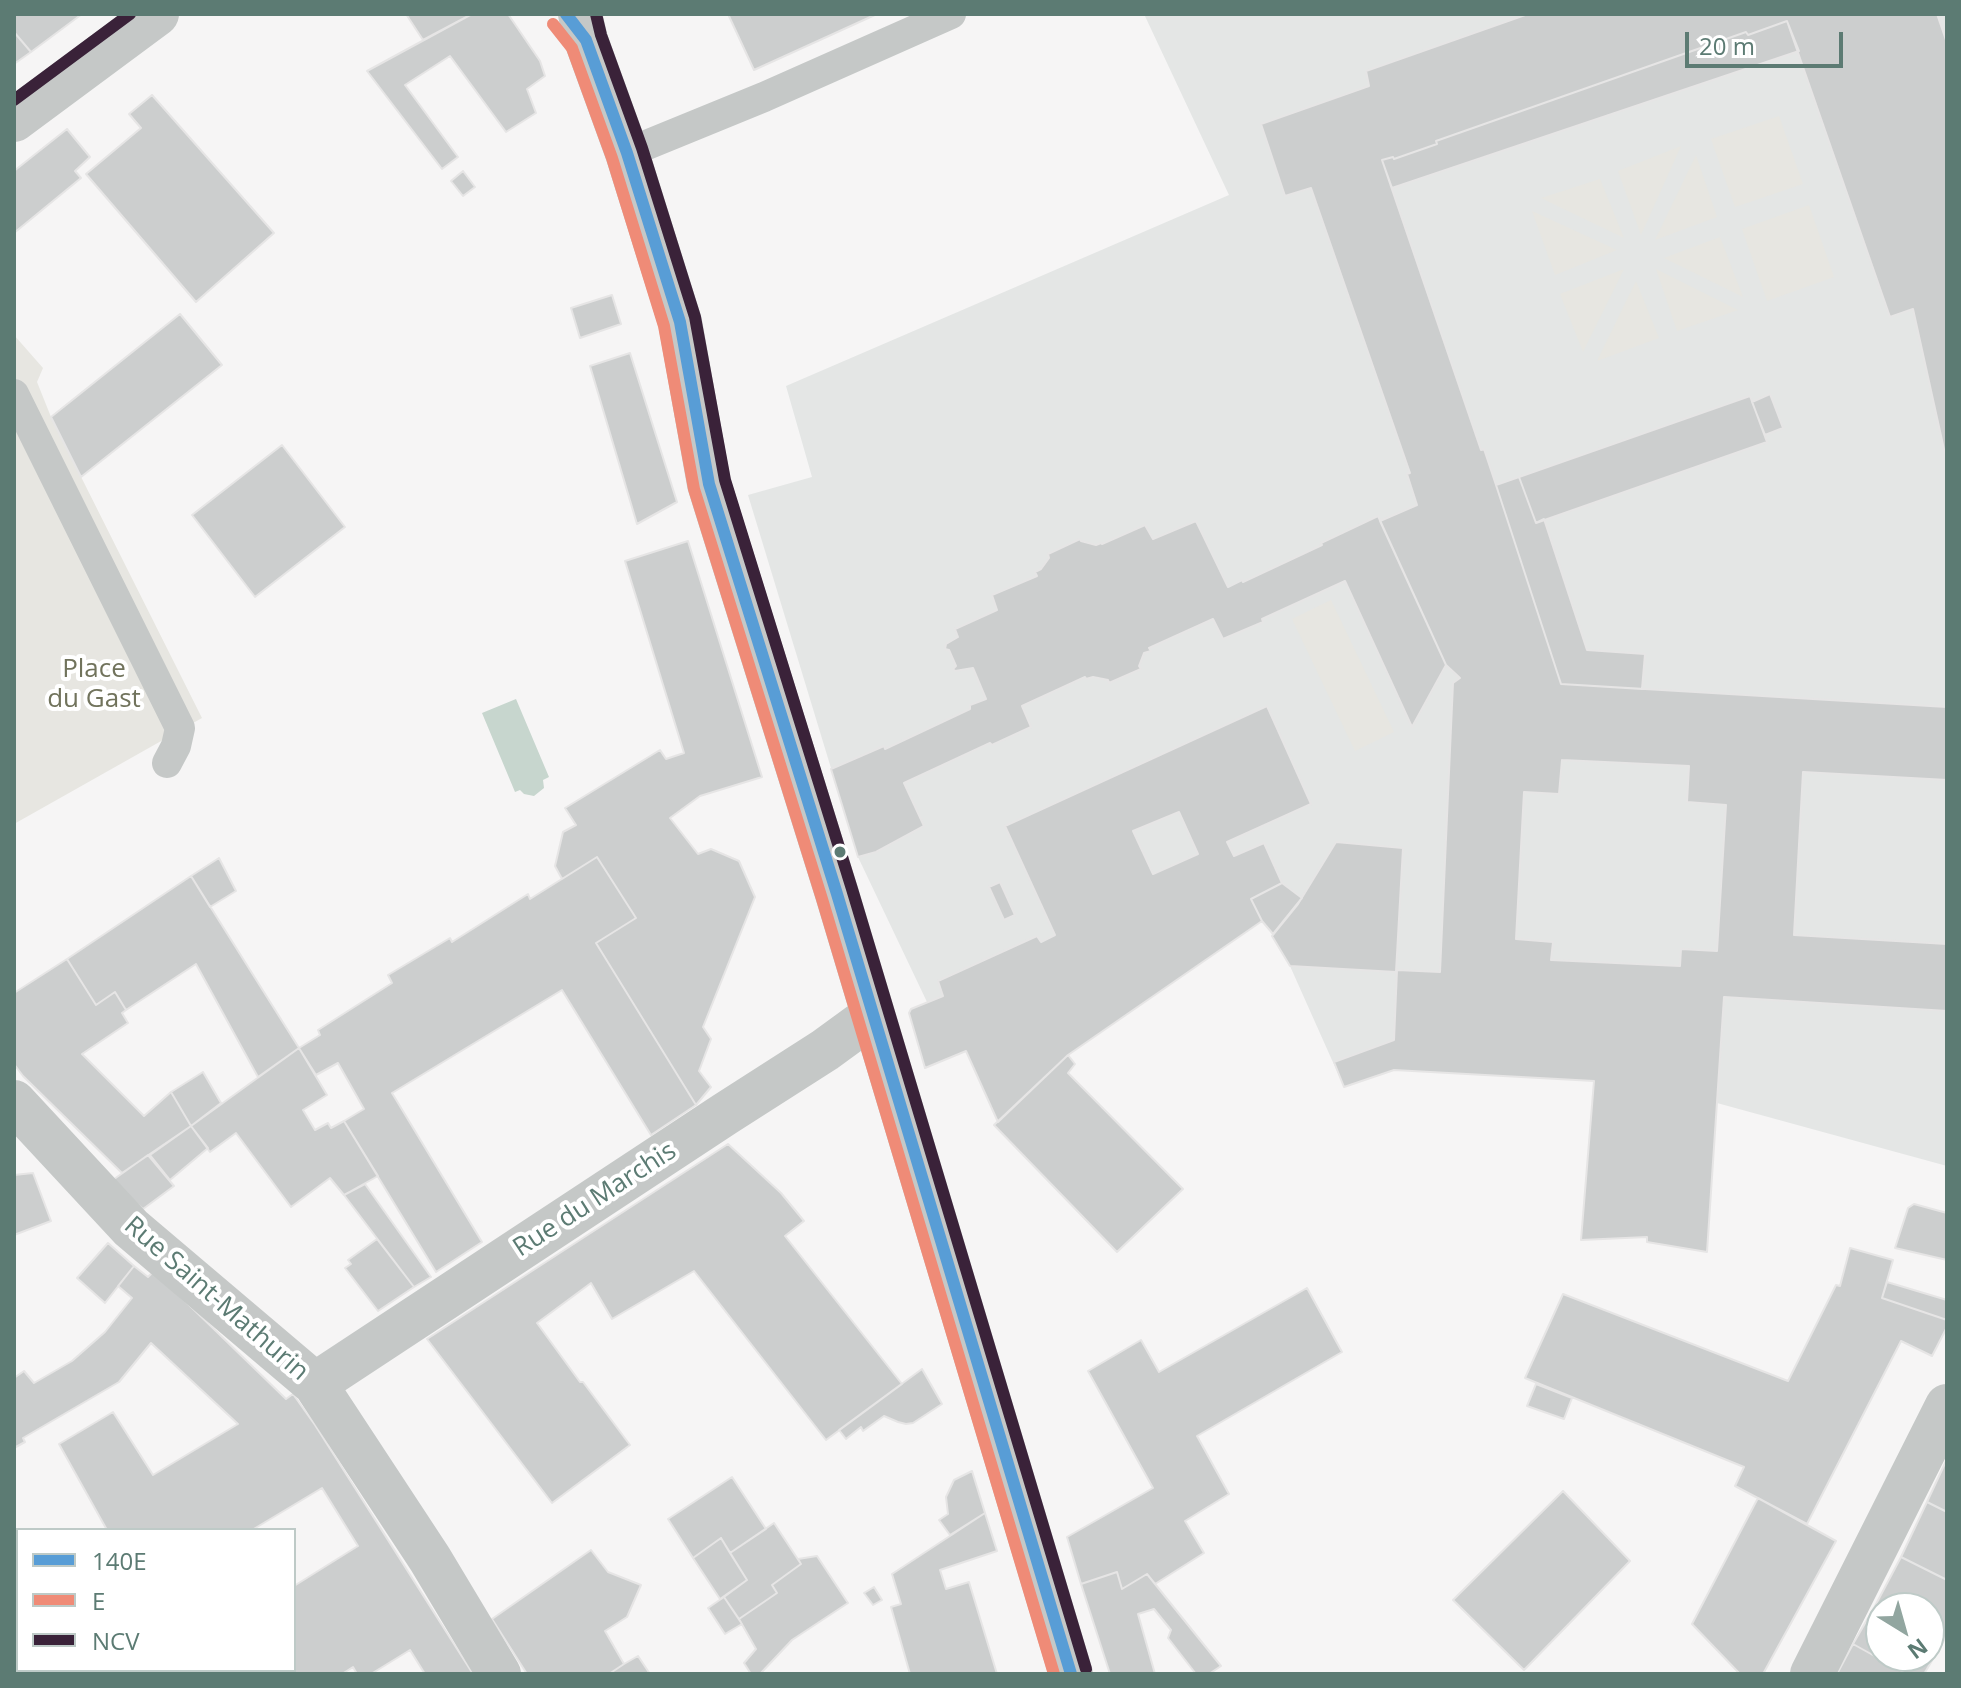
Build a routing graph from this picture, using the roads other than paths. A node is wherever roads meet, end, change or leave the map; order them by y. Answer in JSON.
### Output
{"nodes":[{"id":1,"x":157,"y":14,"type":"edge"},
{"id":2,"x":951,"y":14,"type":"edge"},
{"id":3,"x":577,"y":23,"type":"edge"},
{"id":4,"x":14,"y":120,"type":"edge"},
{"id":5,"x":627,"y":153,"type":"junction"},
{"id":6,"x":14,"y":394,"type":"edge"},
{"id":7,"x":167,"y":763,"type":"dead end"},
{"id":8,"x":873,"y":1015,"type":"junction"},
{"id":9,"x":14,"y":1102,"type":"edge"},
{"id":10,"x":315,"y":1384,"type":"junction"},
{"id":11,"x":1947,"y":1406,"type":"edge"},
{"id":12,"x":499,"y":1674,"type":"edge"},
{"id":13,"x":1071,"y":1674,"type":"edge"},
{"id":14,"x":1812,"y":1674,"type":"edge"}],
"edges":[{"from":1,"to":4,"type":"street"},
{"from":2,"to":5,"type":"lane"},
{"from":3,"to":5,"type":"street"},
{"from":5,"to":8,"type":"street"},
{"from":6,"to":7,"type":"lane"},
{"from":8,"to":10,"type":"street","name":"Rue du Marchis"},
{"from":8,"to":13,"type":"street"},
{"from":9,"to":10,"type":"street","name":"Rue Saint-Mathurin"},
{"from":10,"to":12,"type":"street","name":"Rue Saint-Mathurin"},
{"from":11,"to":14,"type":"street"}]}
